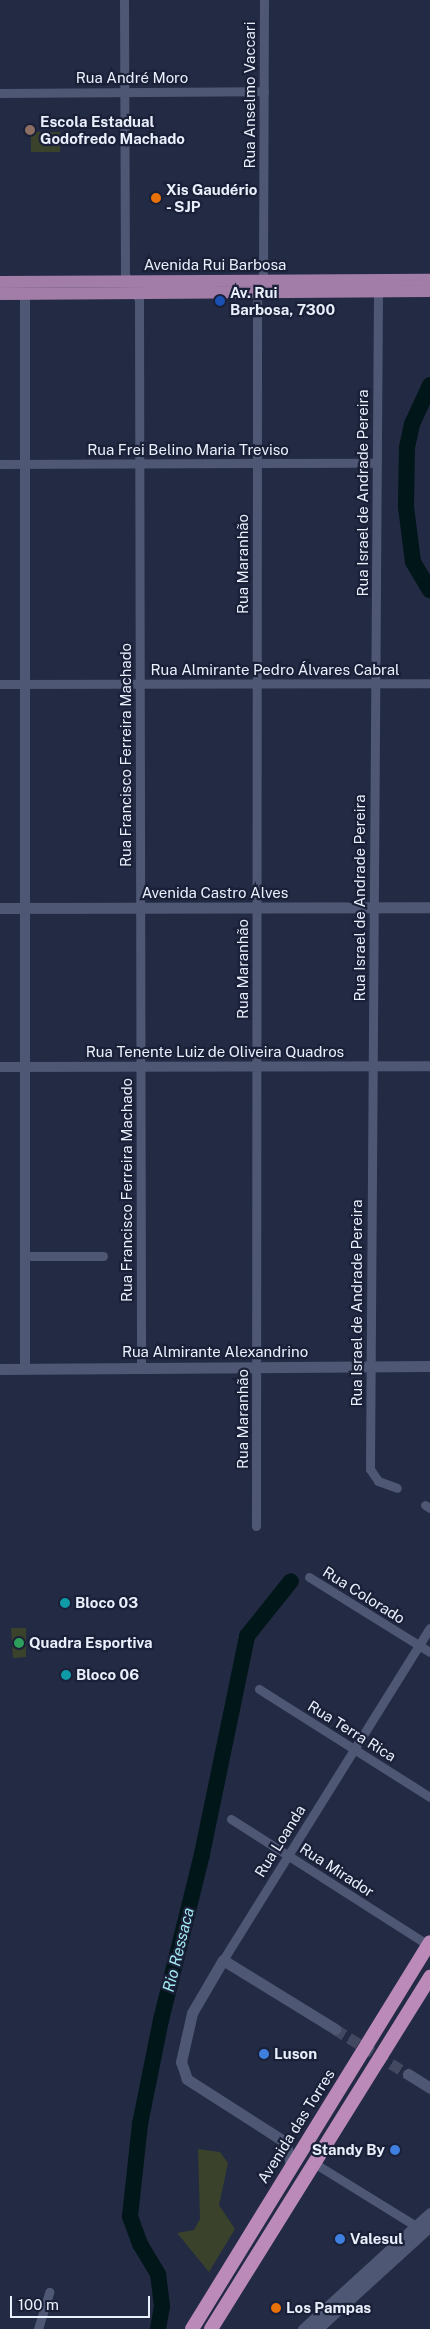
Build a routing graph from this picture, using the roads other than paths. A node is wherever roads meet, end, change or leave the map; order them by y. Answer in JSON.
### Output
{"nodes":[{"id":1,"x":124,"y":0,"type":"edge"},
{"id":2,"x":264,"y":0,"type":"edge"},
{"id":3,"x":264,"y":91,"type":"junction"},
{"id":4,"x":0,"y":92,"type":"edge"},
{"id":5,"x":124,"y":92,"type":"junction"},
{"id":6,"x":430,"y":280,"type":"edge"},
{"id":7,"x":263,"y":281,"type":"junction"},
{"id":8,"x":0,"y":282,"type":"edge"},
{"id":9,"x":126,"y":282,"type":"junction"},
{"id":10,"x":257,"y":292,"type":"junction"},
{"id":11,"x":378,"y":292,"type":"junction"},
{"id":12,"x":430,"y":292,"type":"edge"},
{"id":13,"x":138,"y":293,"type":"junction"},
{"id":14,"x":0,"y":294,"type":"edge"},
{"id":15,"x":25,"y":294,"type":"junction"},
{"id":16,"x":257,"y":463,"type":"junction"},
{"id":17,"x":377,"y":463,"type":"junction"},
{"id":18,"x":0,"y":464,"type":"edge"},
{"id":19,"x":25,"y":464,"type":"junction"},
{"id":20,"x":139,"y":464,"type":"junction"},
{"id":21,"x":430,"y":683,"type":"edge"},
{"id":22,"x":0,"y":684,"type":"edge"},
{"id":23,"x":25,"y":684,"type":"junction"},
{"id":24,"x":140,"y":684,"type":"junction"},
{"id":25,"x":257,"y":684,"type":"junction"},
{"id":26,"x":375,"y":684,"type":"junction"},
{"id":27,"x":0,"y":908,"type":"edge"},
{"id":28,"x":25,"y":908,"type":"junction"},
{"id":29,"x":140,"y":908,"type":"junction"},
{"id":30,"x":257,"y":908,"type":"junction"},
{"id":31,"x":374,"y":908,"type":"junction"},
{"id":32,"x":430,"y":908,"type":"edge"},
{"id":33,"x":256,"y":1066,"type":"junction"},
{"id":34,"x":373,"y":1066,"type":"junction"},
{"id":35,"x":430,"y":1066,"type":"edge"},
{"id":36,"x":0,"y":1067,"type":"edge"},
{"id":37,"x":25,"y":1067,"type":"junction"},
{"id":38,"x":141,"y":1067,"type":"junction"},
{"id":39,"x":25,"y":1256,"type":"junction"},
{"id":40,"x":103,"y":1256,"type":"dead end"},
{"id":41,"x":371,"y":1366,"type":"junction"},
{"id":42,"x":430,"y":1366,"type":"edge"},
{"id":43,"x":256,"y":1367,"type":"junction"},
{"id":44,"x":142,"y":1368,"type":"junction"},
{"id":45,"x":0,"y":1369,"type":"edge"},
{"id":46,"x":25,"y":1369,"type":"junction"},
{"id":47,"x":397,"y":1488,"type":"dead end"},
{"id":48,"x":256,"y":1526,"type":"dead end"},
{"id":49,"x":310,"y":1577,"type":"dead end"},
{"id":50,"x":430,"y":1628,"type":"edge"},
{"id":51,"x":419,"y":1645,"type":"junction"},
{"id":52,"x":430,"y":1652,"type":"edge"},
{"id":53,"x":259,"y":1689,"type":"dead end"},
{"id":54,"x":355,"y":1749,"type":"junction"},
{"id":55,"x":430,"y":1797,"type":"edge"},
{"id":56,"x":231,"y":1819,"type":"dead end"},
{"id":57,"x":289,"y":1855,"type":"junction"},
{"id":58,"x":429,"y":1944,"type":"edge"},
{"id":59,"x":223,"y":1960,"type":"junction"},
{"id":60,"x":430,"y":1976,"type":"edge"},
{"id":61,"x":334,"y":2029,"type":"tunnel mouth"},
{"id":62,"x":408,"y":2074,"type":"tunnel mouth"},
{"id":63,"x":430,"y":2088,"type":"edge"},
{"id":64,"x":314,"y":2163,"type":"junction"},
{"id":65,"x":291,"y":2164,"type":"junction"},
{"id":66,"x":430,"y":2213,"type":"edge"},
{"id":67,"x":416,"y":2226,"type":"junction"},
{"id":68,"x":430,"y":2226,"type":"edge"},
{"id":69,"x":49,"y":2292,"type":"dead end"},
{"id":70,"x":38,"y":2329,"type":"edge"},
{"id":71,"x":192,"y":2329,"type":"edge"},
{"id":72,"x":211,"y":2329,"type":"edge"},
{"id":73,"x":304,"y":2329,"type":"edge"},
{"id":74,"x":318,"y":2329,"type":"edge"}],
"edges":[{"from":1,"to":5,"type":"street"},
{"from":2,"to":3,"type":"street","name":"Rua Anselmo Vaccari"},
{"from":3,"to":5,"type":"street","name":"Rua André Moro"},
{"from":3,"to":7,"type":"street","name":"Rua Anselmo Vaccari"},
{"from":4,"to":5,"type":"street","name":"Rua André Moro"},
{"from":5,"to":9,"type":"street"},
{"from":6,"to":7,"type":"main road","name":"Avenida Rui Barbosa"},
{"from":7,"to":9,"type":"main road","name":"Avenida Rui Barbosa"},
{"from":7,"to":10,"type":"street"},
{"from":8,"to":9,"type":"main road","name":"Avenida Rui Barbosa"},
{"from":9,"to":13,"type":"street"},
{"from":10,"to":11,"type":"main road","name":"Avenida Rui Barbosa"},
{"from":10,"to":13,"type":"main road","name":"Avenida Rui Barbosa"},
{"from":10,"to":16,"type":"street","name":"Rua Maranhão"},
{"from":11,"to":12,"type":"main road","name":"Avenida Rui Barbosa"},
{"from":11,"to":17,"type":"street","name":"Rua Israel de Andrade Pereira"},
{"from":13,"to":15,"type":"main road","name":"Avenida Rui Barbosa"},
{"from":13,"to":20,"type":"street","name":"Rua Francisco Ferreira Machado"},
{"from":14,"to":15,"type":"main road","name":"Avenida Rui Barbosa"},
{"from":15,"to":19,"type":"street"},
{"from":16,"to":17,"type":"street","name":"Rua Frei Belino Maria Treviso"},
{"from":16,"to":20,"type":"street","name":"Rua Frei Belino Maria Treviso"},
{"from":16,"to":25,"type":"street","name":"Rua Maranhão"},
{"from":17,"to":26,"type":"street","name":"Rua Israel de Andrade Pereira"},
{"from":18,"to":19,"type":"street","name":"Rua Frei Belino Maria Treviso"},
{"from":19,"to":20,"type":"street","name":"Rua Frei Belino Maria Treviso"},
{"from":19,"to":23,"type":"street"},
{"from":20,"to":24,"type":"street","name":"Rua Francisco Ferreira Machado"},
{"from":21,"to":26,"type":"street","name":"Rua Almirante Pedro Álvares Cabral"},
{"from":22,"to":23,"type":"street","name":"Rua Almirante Pedro Álvares Cabral"},
{"from":23,"to":24,"type":"street","name":"Rua Almirante Pedro Álvares Cabral"},
{"from":23,"to":28,"type":"street"},
{"from":24,"to":25,"type":"street","name":"Rua Almirante Pedro Álvares Cabral"},
{"from":24,"to":29,"type":"street","name":"Rua Francisco Ferreira Machado"},
{"from":25,"to":26,"type":"street","name":"Rua Almirante Pedro Álvares Cabral"},
{"from":25,"to":30,"type":"street","name":"Rua Maranhão"},
{"from":26,"to":31,"type":"street","name":"Rua Israel de Andrade Pereira"},
{"from":27,"to":28,"type":"main road","name":"Avenida Castro Alves"},
{"from":28,"to":29,"type":"main road","name":"Avenida Castro Alves"},
{"from":28,"to":37,"type":"street"},
{"from":29,"to":30,"type":"main road","name":"Avenida Castro Alves"},
{"from":29,"to":38,"type":"street","name":"Rua Francisco Ferreira Machado"},
{"from":30,"to":31,"type":"main road","name":"Avenida Castro Alves"},
{"from":30,"to":33,"type":"street","name":"Rua Maranhão"},
{"from":31,"to":32,"type":"main road","name":"Avenida Castro Alves"},
{"from":31,"to":34,"type":"street","name":"Rua Israel de Andrade Pereira"},
{"from":33,"to":34,"type":"street","name":"Rua Tenente Luiz de Oliveira Quadros"},
{"from":33,"to":38,"type":"street","name":"Rua Tenente Luiz de Oliveira Quadros"},
{"from":33,"to":43,"type":"street","name":"Rua Maranhão"},
{"from":34,"to":35,"type":"street","name":"Rua Tenente Luiz de Oliveira Quadros"},
{"from":34,"to":41,"type":"street","name":"Rua Israel de Andrade Pereira"},
{"from":36,"to":37,"type":"street","name":"Rua Tenente Luiz de Oliveira Quadros"},
{"from":37,"to":38,"type":"street","name":"Rua Tenente Luiz de Oliveira Quadros"},
{"from":37,"to":39,"type":"street"},
{"from":38,"to":44,"type":"street","name":"Rua Francisco Ferreira Machado"},
{"from":39,"to":40,"type":"street"},
{"from":39,"to":46,"type":"street"},
{"from":41,"to":42,"type":"main road","name":"Rua Almirante Alexandrino"},
{"from":41,"to":43,"type":"main road","name":"Rua Almirante Alexandrino"},
{"from":41,"to":47,"type":"street","name":"Rua Israel de Andrade Pereira"},
{"from":43,"to":44,"type":"main road","name":"Rua Almirante Alexandrino"},
{"from":43,"to":48,"type":"street","name":"Rua Maranhão"},
{"from":44,"to":46,"type":"main road","name":"Rua Almirante Alexandrino"},
{"from":45,"to":46,"type":"main road","name":"Rua Almirante Alexandrino"},
{"from":49,"to":51,"type":"street","name":"Rua Colorado"},
{"from":50,"to":51,"type":"street","name":"Rua Loanda"},
{"from":51,"to":52,"type":"street","name":"Rua Colorado"},
{"from":51,"to":54,"type":"street","name":"Rua Loanda"},
{"from":53,"to":54,"type":"street","name":"Rua Terra Rica"},
{"from":54,"to":55,"type":"street","name":"Rua Terra Rica"},
{"from":54,"to":57,"type":"street","name":"Rua Loanda"},
{"from":56,"to":57,"type":"street","name":"Rua Mirador"},
{"from":57,"to":58,"type":"street","name":"Rua Mirador"},
{"from":57,"to":59,"type":"street","name":"Rua Loanda"},
{"from":58,"to":65,"type":"highway","name":"Avenida das Torres"},
{"from":59,"to":61,"type":"main road"},
{"from":59,"to":65,"type":"main road","name":"Rua Loanda"},
{"from":60,"to":64,"type":"highway"},
{"from":62,"to":63,"type":"main road"},
{"from":64,"to":67,"type":"street"},
{"from":64,"to":72,"type":"highway"},
{"from":65,"to":71,"type":"highway","name":"Avenida das Torres"},
{"from":66,"to":67,"type":"main road"},
{"from":67,"to":73,"type":"main road"},
{"from":68,"to":74,"type":"main road"},
{"from":69,"to":70,"type":"street"}]}
